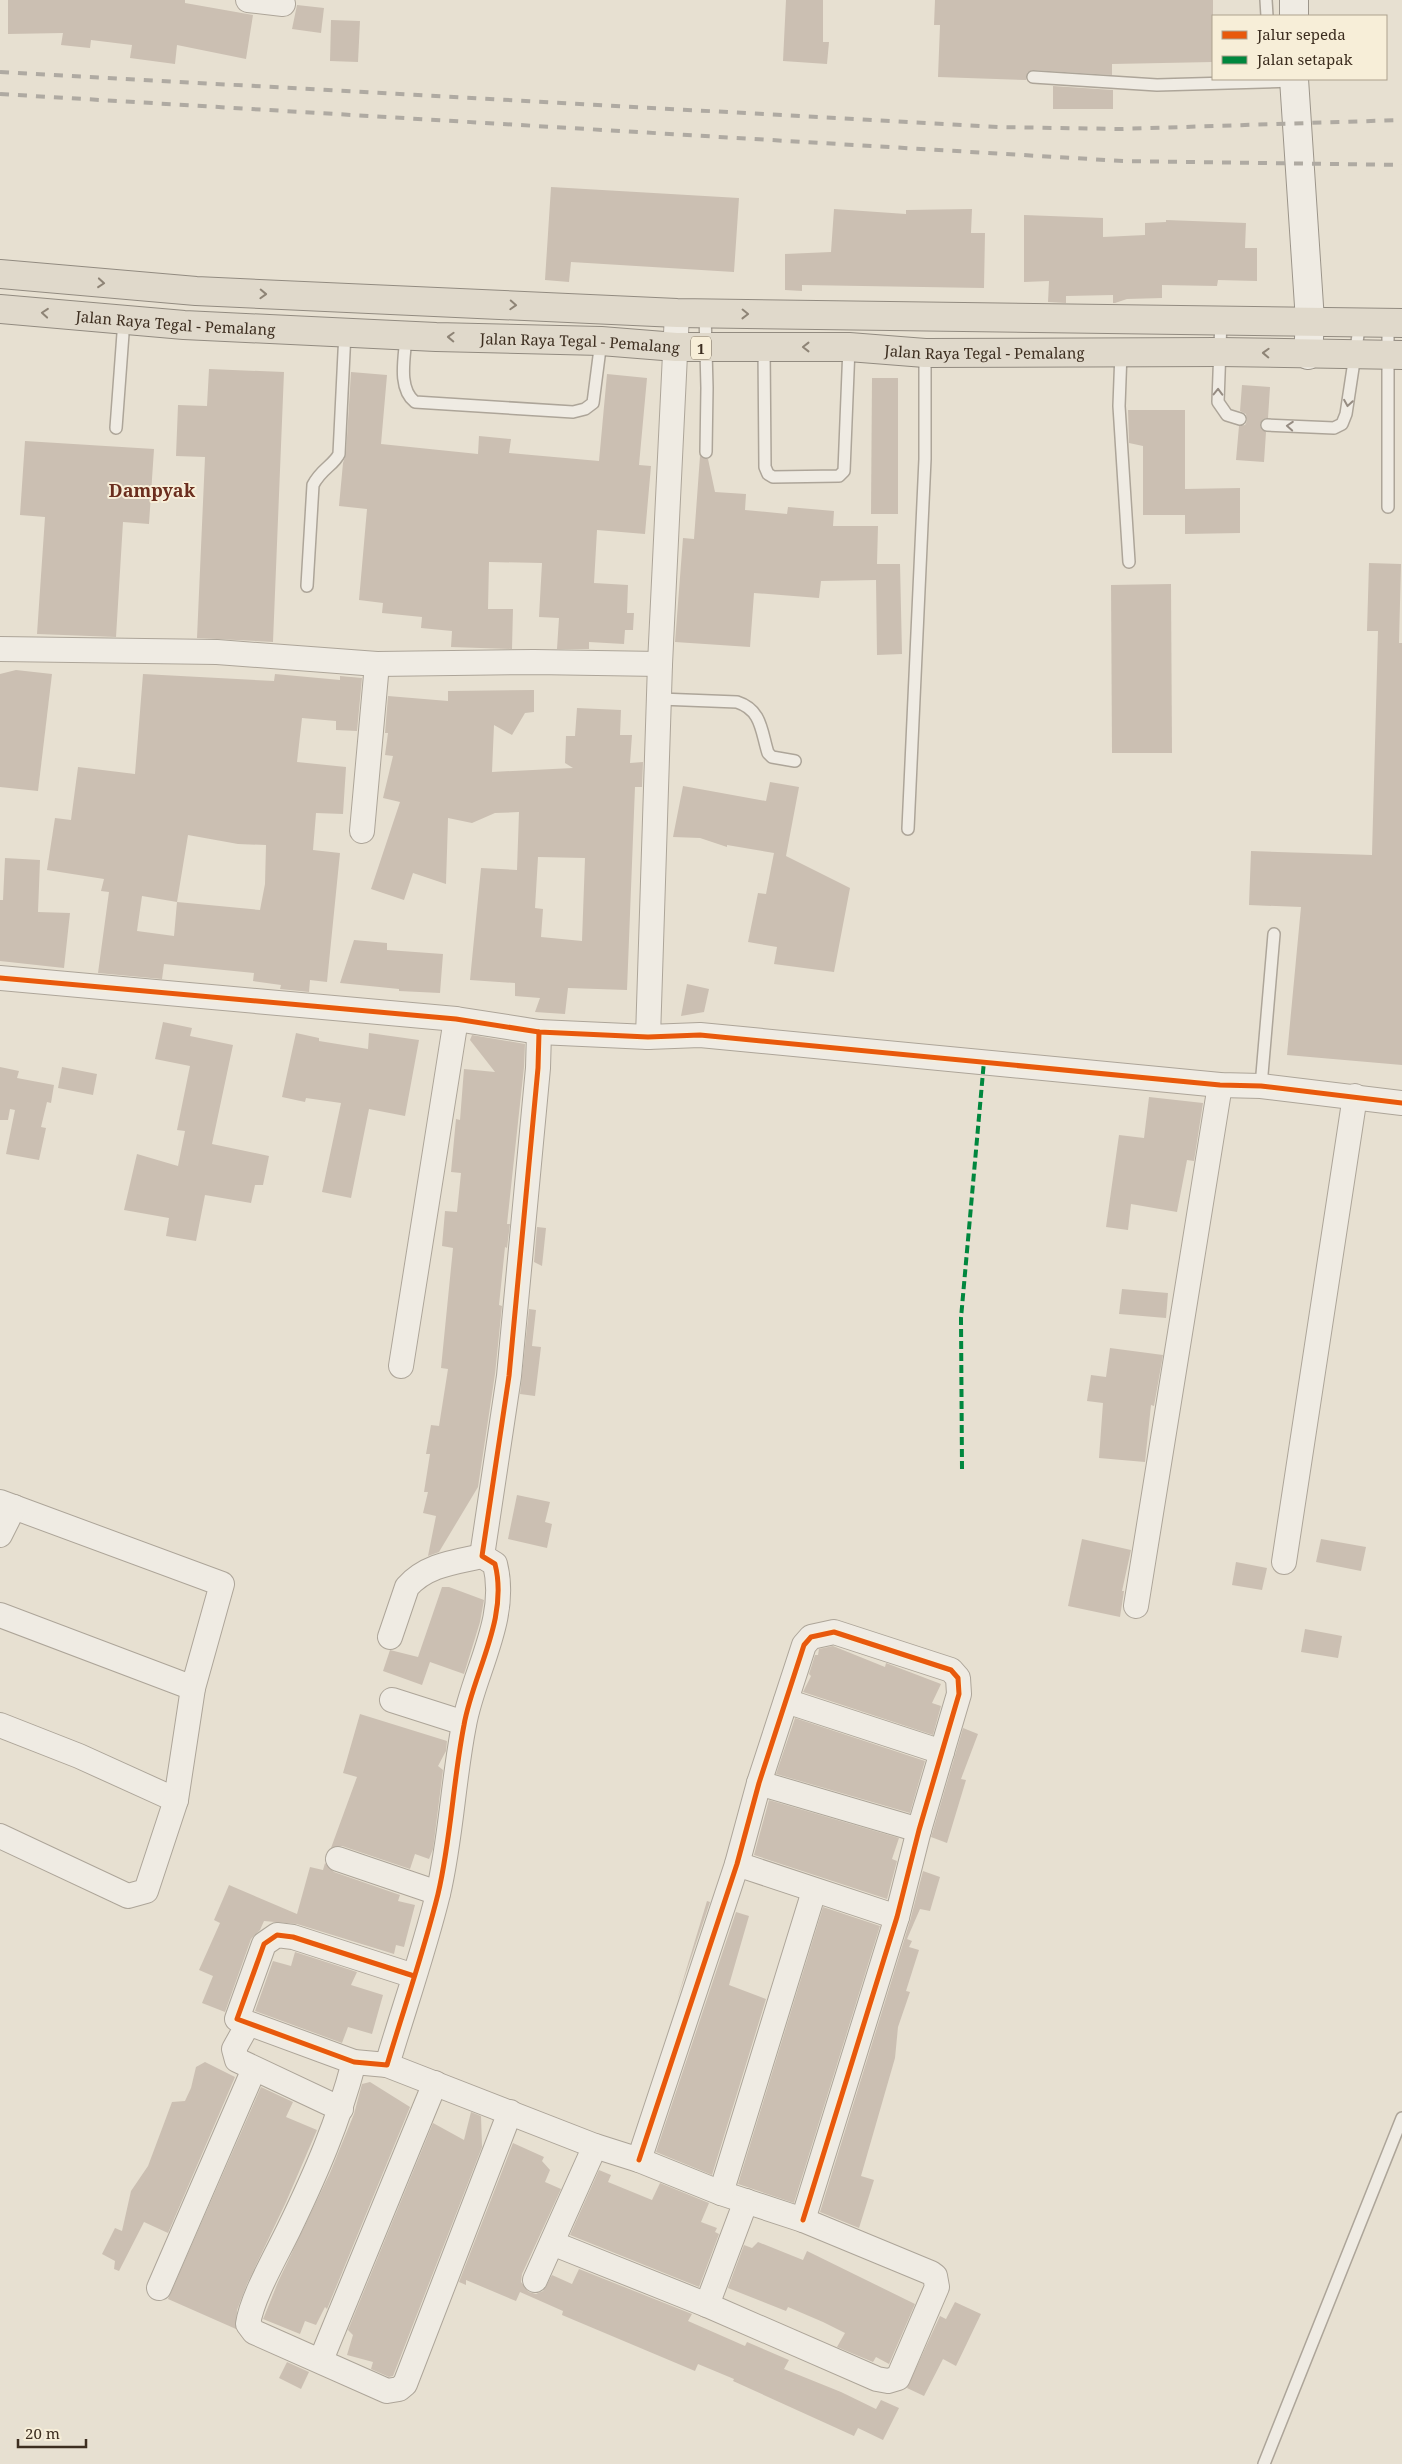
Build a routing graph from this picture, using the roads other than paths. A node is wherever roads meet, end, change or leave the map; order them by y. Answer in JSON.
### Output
{"nodes":[{"id":1,"x":248,"y":0,"type":"edge"},
{"id":2,"x":1266,"y":0,"type":"edge"},
{"id":3,"x":1294,"y":0,"type":"edge"},
{"id":4,"x":284,"y":4,"type":"dead end"},
{"id":5,"x":1267,"y":15,"type":"edge"},
{"id":6,"x":1294,"y":15,"type":"edge"},
{"id":7,"x":1033,"y":77,"type":"dead end"},
{"id":8,"x":1285,"y":80,"type":"edge"},
{"id":9,"x":0,"y":274,"type":"edge"},
{"id":10,"x":0,"y":310,"type":"edge"},
{"id":11,"x":677,"y":313,"type":"junction"},
{"id":12,"x":705,"y":313,"type":"junction"},
{"id":13,"x":1221,"y":319,"type":"junction"},
{"id":14,"x":124,"y":320,"type":"junction"},
{"id":15,"x":1310,"y":321,"type":"junction"},
{"id":16,"x":1360,"y":322,"type":"junction"},
{"id":17,"x":1395,"y":323,"type":"edge"},
{"id":18,"x":344,"y":332,"type":"junction"},
{"id":19,"x":406,"y":336,"type":"junction"},
{"id":20,"x":601,"y":341,"type":"junction"},
{"id":21,"x":676,"y":347,"type":"junction"},
{"id":22,"x":849,"y":347,"type":"junction"},
{"id":23,"x":706,"y":348,"type":"junction"},
{"id":24,"x":764,"y":348,"type":"junction"},
{"id":25,"x":1121,"y":352,"type":"junction"},
{"id":26,"x":1218,"y":352,"type":"junction"},
{"id":27,"x":925,"y":353,"type":"junction"},
{"id":28,"x":1308,"y":354,"type":"junction"},
{"id":29,"x":1356,"y":355,"type":"junction"},
{"id":30,"x":1395,"y":355,"type":"edge"},
{"id":31,"x":1240,"y":419,"type":"dead end"},
{"id":32,"x":1267,"y":424,"type":"dead end"},
{"id":33,"x":116,"y":428,"type":"dead end"},
{"id":34,"x":706,"y":452,"type":"dead end"},
{"id":35,"x":1388,"y":507,"type":"dead end"},
{"id":36,"x":1129,"y":562,"type":"dead end"},
{"id":37,"x":307,"y":586,"type":"dead end"},
{"id":38,"x":0,"y":649,"type":"edge"},
{"id":39,"x":377,"y":664,"type":"junction"},
{"id":40,"x":660,"y":664,"type":"junction"},
{"id":41,"x":660,"y":699,"type":"junction"},
{"id":42,"x":795,"y":761,"type":"dead end"},
{"id":43,"x":908,"y":829,"type":"dead end"},
{"id":44,"x":362,"y":830,"type":"dead end"},
{"id":45,"x":1274,"y":934,"type":"dead end"},
{"id":46,"x":0,"y":978,"type":"edge"},
{"id":47,"x":456,"y":1019,"type":"junction"},
{"id":48,"x":539,"y":1032,"type":"junction"},
{"id":49,"x":648,"y":1037,"type":"junction"},
{"id":50,"x":1220,"y":1085,"type":"junction"},
{"id":51,"x":1261,"y":1086,"type":"junction"},
{"id":52,"x":1355,"y":1096,"type":"junction"},
{"id":53,"x":1402,"y":1103,"type":"edge"},
{"id":54,"x":401,"y":1366,"type":"dead end"},
{"id":55,"x":7,"y":1505,"type":"edge"},
{"id":56,"x":0,"y":1535,"type":"edge"},
{"id":57,"x":482,"y":1556,"type":"junction"},
{"id":58,"x":1284,"y":1562,"type":"dead end"},
{"id":59,"x":1136,"y":1606,"type":"dead end"},
{"id":60,"x":0,"y":1614,"type":"edge"},
{"id":61,"x":390,"y":1637,"type":"dead end"},
{"id":62,"x":193,"y":1688,"type":"junction"},
{"id":63,"x":392,"y":1700,"type":"dead end"},
{"id":64,"x":786,"y":1702,"type":"junction"},
{"id":65,"x":464,"y":1724,"type":"junction"},
{"id":66,"x":0,"y":1725,"type":"edge"},
{"id":67,"x":942,"y":1752,"type":"junction"},
{"id":68,"x":759,"y":1783,"type":"junction"},
{"id":69,"x":176,"y":1800,"type":"junction"},
{"id":70,"x":919,"y":1830,"type":"junction"},
{"id":71,"x":0,"y":1836,"type":"edge"},
{"id":72,"x":338,"y":1859,"type":"dead end"},
{"id":73,"x":738,"y":1864,"type":"junction"},
{"id":74,"x":814,"y":1891,"type":"junction"},
{"id":75,"x":438,"y":1893,"type":"junction"},
{"id":76,"x":897,"y":1917,"type":"junction"},
{"id":77,"x":414,"y":1976,"type":"junction"},
{"id":78,"x":248,"y":2024,"type":"junction"},
{"id":79,"x":354,"y":2062,"type":"junction"},
{"id":80,"x":387,"y":2065,"type":"junction"},
{"id":81,"x":254,"y":2069,"type":"junction"},
{"id":82,"x":436,"y":2083,"type":"junction"},
{"id":83,"x":342,"y":2109,"type":"junction"},
{"id":84,"x":510,"y":2112,"type":"junction"},
{"id":85,"x":1402,"y":2118,"type":"edge"},
{"id":86,"x":594,"y":2146,"type":"junction"},
{"id":87,"x":639,"y":2160,"type":"junction"},
{"id":88,"x":721,"y":2193,"type":"junction"},
{"id":89,"x":746,"y":2201,"type":"junction"},
{"id":90,"x":803,"y":2220,"type":"junction"},
{"id":91,"x":552,"y":2243,"type":"junction"},
{"id":92,"x":535,"y":2280,"type":"dead end"},
{"id":93,"x":159,"y":2288,"type":"dead end"},
{"id":94,"x":707,"y":2305,"type":"junction"},
{"id":95,"x":321,"y":2360,"type":"junction"},
{"id":96,"x":1267,"y":2463,"type":"edge"}],
"edges":[{"from":1,"to":4,"type":"street"},
{"from":2,"to":5,"type":"lane"},
{"from":3,"to":6,"type":"main road"},
{"from":7,"to":8,"type":"lane"},
{"from":8,"to":15,"type":"main road"},
{"from":9,"to":11,"type":"highway","one_way":true},
{"from":14,"to":10,"type":"highway","name":"Jalan Raya Tegal - Pemalang","number":"1","one_way":true},
{"from":11,"to":12,"type":"highway"},
{"from":11,"to":21,"type":"street"},
{"from":12,"to":13,"type":"highway","one_way":true},
{"from":12,"to":23,"type":"lane"},
{"from":13,"to":15,"type":"highway"},
{"from":13,"to":26,"type":"lane"},
{"from":14,"to":18,"type":"highway","name":"Jalan Raya Tegal - Pemalang","number":"1"},
{"from":14,"to":33,"type":"lane"},
{"from":15,"to":16,"type":"highway"},
{"from":15,"to":28,"type":"main road"},
{"from":16,"to":17,"type":"highway"},
{"from":16,"to":29,"type":"lane"},
{"from":17,"to":30,"type":"lane"},
{"from":18,"to":19,"type":"highway","name":"Jalan Raya Tegal - Pemalang","number":"1"},
{"from":18,"to":37,"type":"lane"},
{"from":20,"to":19,"type":"highway","name":"Jalan Raya Tegal - Pemalang","number":"1","one_way":true},
{"from":19,"to":20,"type":"lane"},
{"from":20,"to":21,"type":"highway","name":"Jalan Raya Tegal - Pemalang","number":"1"},
{"from":21,"to":23,"type":"highway","name":"Jalan Raya Tegal - Pemalang","number":"1"},
{"from":21,"to":40,"type":"street"},
{"from":22,"to":24,"type":"highway","name":"Jalan Raya Tegal - Pemalang","number":"1","one_way":true},
{"from":22,"to":24,"type":"lane"},
{"from":22,"to":27,"type":"highway","name":"Jalan Raya Tegal - Pemalang","number":"1"},
{"from":23,"to":24,"type":"highway","name":"Jalan Raya Tegal - Pemalang","number":"1"},
{"from":23,"to":34,"type":"lane"},
{"from":25,"to":26,"type":"highway","name":"Jalan Raya Tegal - Pemalang","number":"1"},
{"from":25,"to":27,"type":"highway","name":"Jalan Raya Tegal - Pemalang","number":"1"},
{"from":25,"to":36,"type":"lane"},
{"from":28,"to":26,"type":"highway","name":"Jalan Raya Tegal - Pemalang","number":"1","one_way":true},
{"from":31,"to":26,"type":"lane","one_way":true},
{"from":27,"to":43,"type":"lane"},
{"from":28,"to":29,"type":"highway","name":"Jalan Raya Tegal - Pemalang","number":"1"},
{"from":29,"to":30,"type":"highway","name":"Jalan Raya Tegal - Pemalang","number":"1"},
{"from":29,"to":32,"type":"lane","one_way":true},
{"from":30,"to":35,"type":"lane"},
{"from":38,"to":39,"type":"street"},
{"from":39,"to":40,"type":"street"},
{"from":39,"to":44,"type":"street"},
{"from":40,"to":41,"type":"street"},
{"from":41,"to":42,"type":"lane"},
{"from":41,"to":49,"type":"street"},
{"from":45,"to":51,"type":"lane"},
{"from":46,"to":47,"type":"street"},
{"from":47,"to":48,"type":"street"},
{"from":47,"to":54,"type":"street"},
{"from":48,"to":49,"type":"street"},
{"from":48,"to":57,"type":"street"},
{"from":49,"to":50,"type":"street"},
{"from":50,"to":51,"type":"street"},
{"from":50,"to":59,"type":"street"},
{"from":51,"to":52,"type":"street"},
{"from":52,"to":53,"type":"street"},
{"from":52,"to":58,"type":"street"},
{"from":55,"to":56,"type":"street"},
{"from":55,"to":62,"type":"street"},
{"from":57,"to":61,"type":"street"},
{"from":57,"to":65,"type":"street"},
{"from":60,"to":62,"type":"street"},
{"from":62,"to":69,"type":"street"},
{"from":63,"to":65,"type":"street"},
{"from":64,"to":67,"type":"street"},
{"from":64,"to":67,"type":"street"},
{"from":64,"to":68,"type":"street"},
{"from":65,"to":75,"type":"street"},
{"from":66,"to":69,"type":"street"},
{"from":67,"to":70,"type":"street"},
{"from":68,"to":70,"type":"street"},
{"from":68,"to":73,"type":"street"},
{"from":69,"to":71,"type":"street"},
{"from":70,"to":76,"type":"street"},
{"from":72,"to":75,"type":"street"},
{"from":73,"to":74,"type":"street"},
{"from":73,"to":87,"type":"street"},
{"from":74,"to":76,"type":"street"},
{"from":74,"to":88,"type":"street"},
{"from":75,"to":77,"type":"street"},
{"from":76,"to":90,"type":"street"},
{"from":77,"to":78,"type":"street"},
{"from":77,"to":80,"type":"street"},
{"from":78,"to":79,"type":"street"},
{"from":78,"to":81,"type":"street"},
{"from":79,"to":80,"type":"street"},
{"from":79,"to":83,"type":"street"},
{"from":80,"to":82,"type":"street"},
{"from":81,"to":83,"type":"street"},
{"from":81,"to":93,"type":"street"},
{"from":82,"to":84,"type":"street"},
{"from":82,"to":95,"type":"street"},
{"from":83,"to":95,"type":"street"},
{"from":84,"to":86,"type":"street"},
{"from":84,"to":95,"type":"street"},
{"from":85,"to":96,"type":"lane"},
{"from":86,"to":87,"type":"street"},
{"from":86,"to":91,"type":"street"},
{"from":87,"to":88,"type":"street"},
{"from":88,"to":89,"type":"street"},
{"from":89,"to":90,"type":"street"},
{"from":89,"to":94,"type":"street"},
{"from":90,"to":94,"type":"street"},
{"from":91,"to":92,"type":"street"},
{"from":91,"to":94,"type":"street"}]}
